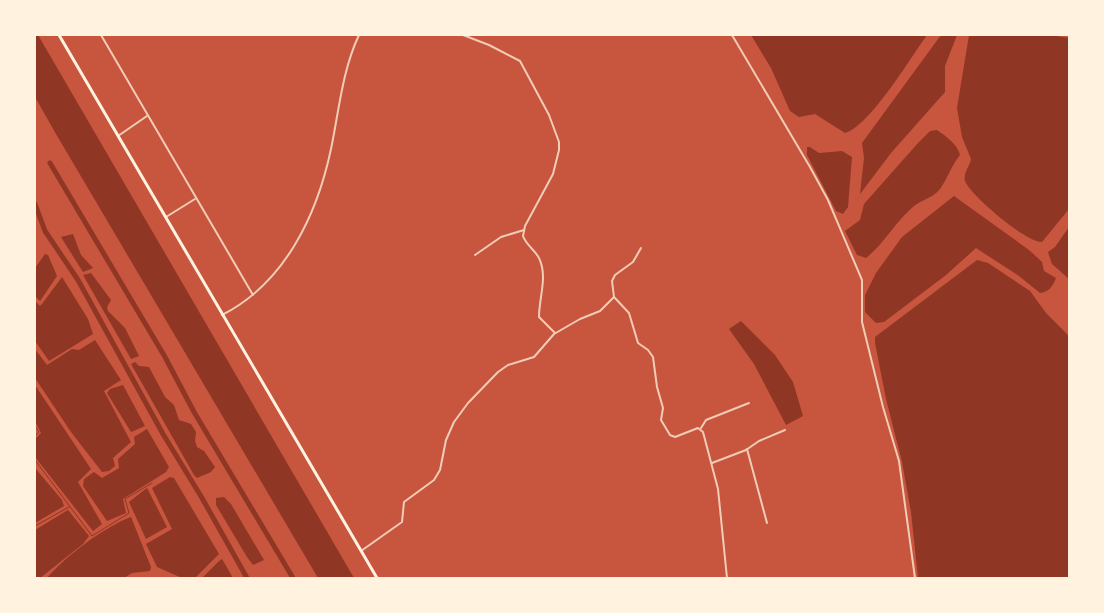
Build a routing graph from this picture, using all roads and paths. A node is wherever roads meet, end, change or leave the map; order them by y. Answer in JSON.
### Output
{"nodes":[{"id":1,"x":59,"y":35,"type":"edge"},
{"id":2,"x":101,"y":35,"type":"edge"},
{"id":3,"x":359,"y":35,"type":"edge"},
{"id":4,"x":463,"y":35,"type":"edge"},
{"id":5,"x":732,"y":35,"type":"edge"},
{"id":6,"x":147,"y":116,"type":"junction"},
{"id":7,"x":118,"y":136,"type":"junction"},
{"id":8,"x":195,"y":199,"type":"junction"},
{"id":9,"x":166,"y":217,"type":"junction"},
{"id":10,"x":524,"y":230,"type":"junction"},
{"id":11,"x":641,"y":248,"type":"dead end"},
{"id":12,"x":475,"y":255,"type":"dead end"},
{"id":13,"x":253,"y":295,"type":"junction"},
{"id":14,"x":614,"y":297,"type":"junction"},
{"id":15,"x":222,"y":314,"type":"junction"},
{"id":16,"x":556,"y":333,"type":"junction"},
{"id":17,"x":749,"y":404,"type":"dead end"},
{"id":18,"x":701,"y":428,"type":"junction"},
{"id":19,"x":785,"y":430,"type":"dead end"},
{"id":20,"x":747,"y":449,"type":"junction"},
{"id":21,"x":712,"y":463,"type":"junction"},
{"id":22,"x":767,"y":523,"type":"dead end"},
{"id":23,"x":361,"y":551,"type":"junction"},
{"id":24,"x":377,"y":578,"type":"edge"},
{"id":25,"x":727,"y":578,"type":"edge"},
{"id":26,"x":915,"y":578,"type":"edge"}],
"edges":[{"from":1,"to":7,"type":"main road"},
{"from":2,"to":6,"type":"street"},
{"from":3,"to":13,"type":"street"},
{"from":4,"to":10,"type":"street"},
{"from":5,"to":26,"type":"street"},
{"from":6,"to":7,"type":"street"},
{"from":6,"to":8,"type":"street"},
{"from":7,"to":9,"type":"main road"},
{"from":8,"to":9,"type":"street"},
{"from":8,"to":13,"type":"street"},
{"from":9,"to":15,"type":"main road"},
{"from":10,"to":12,"type":"street"},
{"from":10,"to":16,"type":"street"},
{"from":11,"to":14,"type":"street"},
{"from":13,"to":15,"type":"street"},
{"from":14,"to":16,"type":"street"},
{"from":14,"to":18,"type":"street"},
{"from":15,"to":23,"type":"main road"},
{"from":16,"to":23,"type":"street"},
{"from":17,"to":18,"type":"street"},
{"from":18,"to":21,"type":"street"},
{"from":19,"to":20,"type":"street"},
{"from":20,"to":21,"type":"street"},
{"from":20,"to":22,"type":"street"},
{"from":21,"to":25,"type":"street"},
{"from":23,"to":24,"type":"main road"}]}
